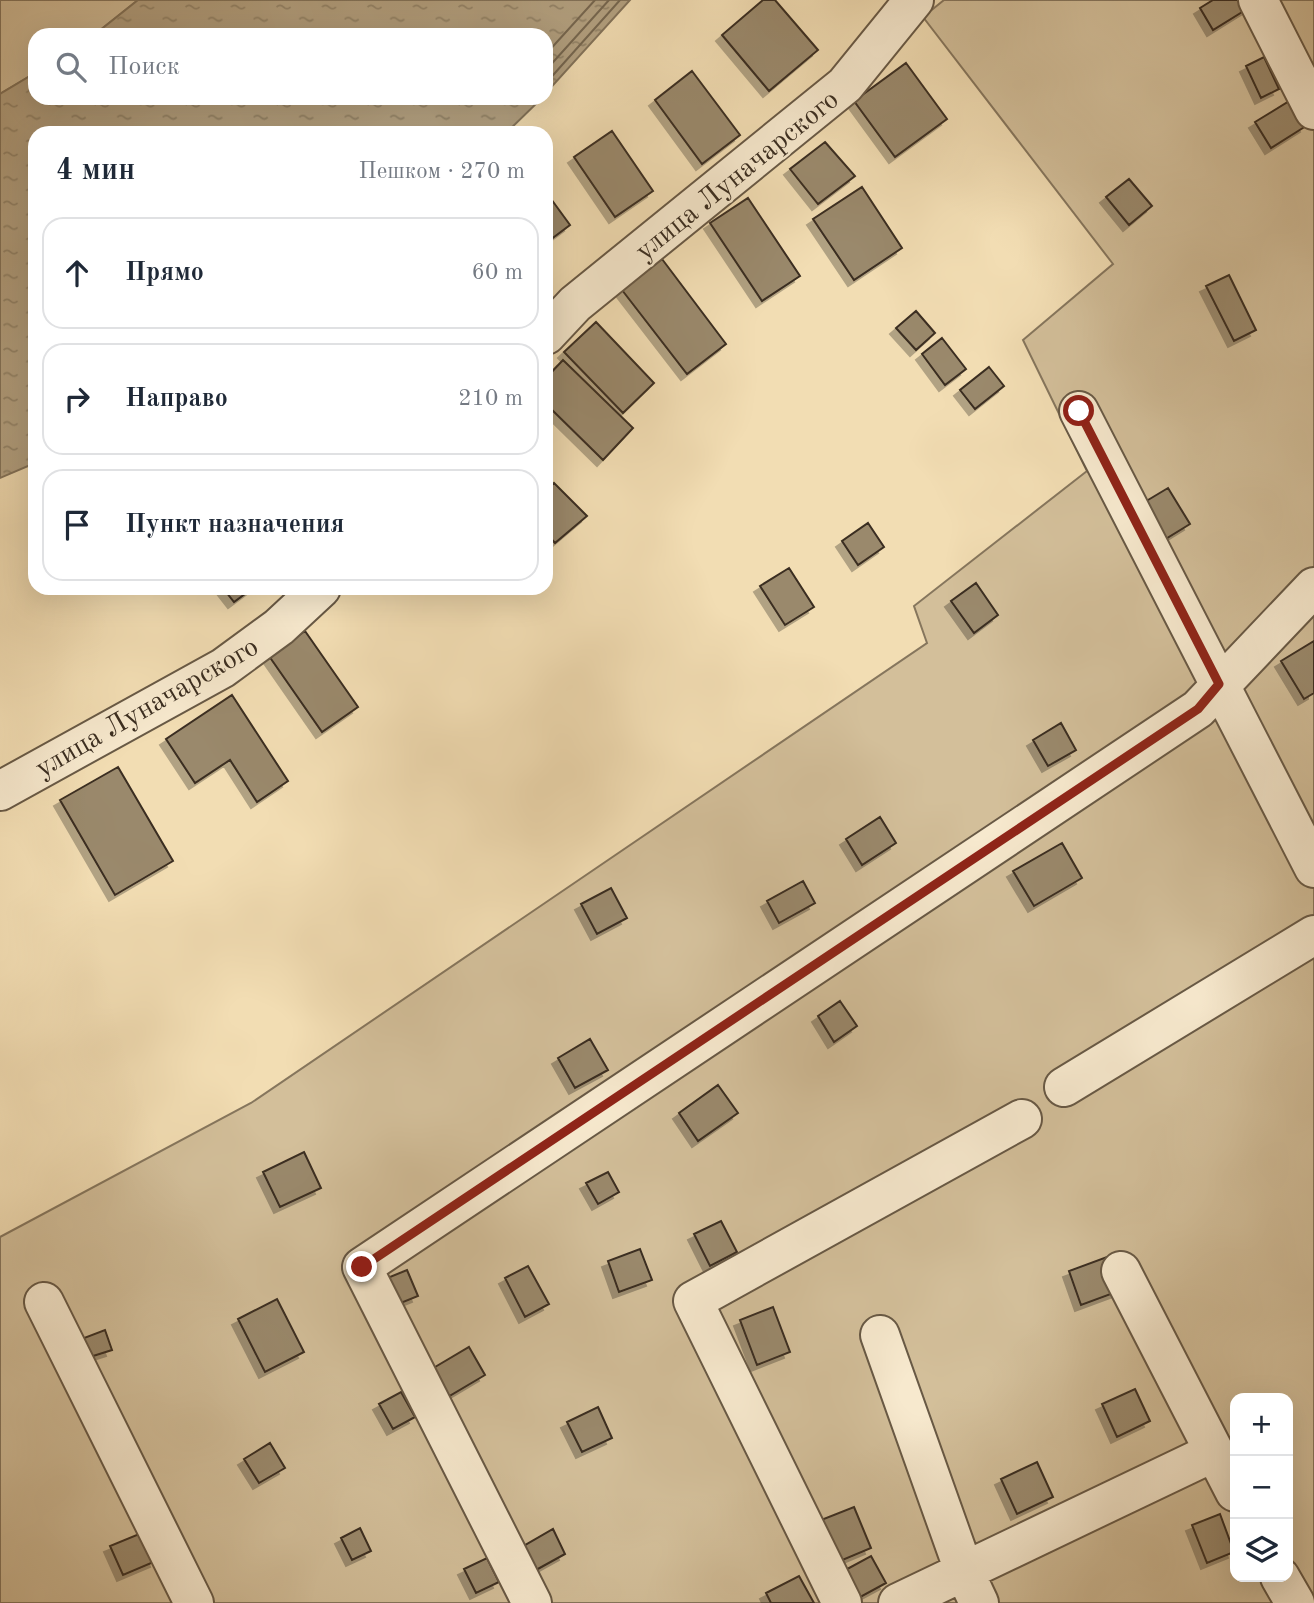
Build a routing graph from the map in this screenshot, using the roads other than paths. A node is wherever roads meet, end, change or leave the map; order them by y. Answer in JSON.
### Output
{"nodes":[{"id":1,"x":914,"y":0,"type":"edge"},
{"id":2,"x":1258,"y":0,"type":"edge"},
{"id":3,"x":1314,"y":110,"type":"edge"},
{"id":4,"x":553,"y":328,"type":"edge"},
{"id":5,"x":1079,"y":411,"type":"dead end"},
{"id":6,"x":1314,"y":587,"type":"edge"},
{"id":7,"x":314,"y":595,"type":"edge"},
{"id":8,"x":1219,"y":684,"type":"junction"},
{"id":9,"x":0,"y":791,"type":"edge"},
{"id":10,"x":1314,"y":868,"type":"edge"},
{"id":11,"x":1314,"y":935,"type":"edge"},
{"id":12,"x":1063,"y":1087,"type":"dead end"},
{"id":13,"x":1022,"y":1119,"type":"dead end"},
{"id":14,"x":1121,"y":1271,"type":"dead end"},
{"id":15,"x":44,"y":1302,"type":"dead end"},
{"id":16,"x":880,"y":1335,"type":"dead end"},
{"id":17,"x":1214,"y":1452,"type":"junction"},
{"id":18,"x":1230,"y":1482,"type":"edge"},
{"id":19,"x":1283,"y":1582,"type":"edge"},
{"id":20,"x":972,"y":1587,"type":"edge"},
{"id":21,"x":194,"y":1603,"type":"edge"},
{"id":22,"x":532,"y":1603,"type":"edge"},
{"id":23,"x":842,"y":1603,"type":"edge"},
{"id":24,"x":898,"y":1603,"type":"edge"},
{"id":25,"x":1294,"y":1603,"type":"edge"}],
"edges":[{"from":1,"to":4,"type":"street","name":"улица Луначарского"},
{"from":2,"to":3,"type":"street"},
{"from":5,"to":8,"type":"street"},
{"from":6,"to":8,"type":"street"},
{"from":7,"to":9,"type":"street","name":"улица Луначарского"},
{"from":8,"to":10,"type":"street"},
{"from":8,"to":22,"type":"street"},
{"from":11,"to":12,"type":"street"},
{"from":13,"to":23,"type":"street"},
{"from":14,"to":17,"type":"street"},
{"from":15,"to":21,"type":"street"},
{"from":16,"to":20,"type":"street"},
{"from":17,"to":18,"type":"street"},
{"from":17,"to":20,"type":"street"},
{"from":19,"to":25,"type":"street"},
{"from":20,"to":24,"type":"street"}]}
